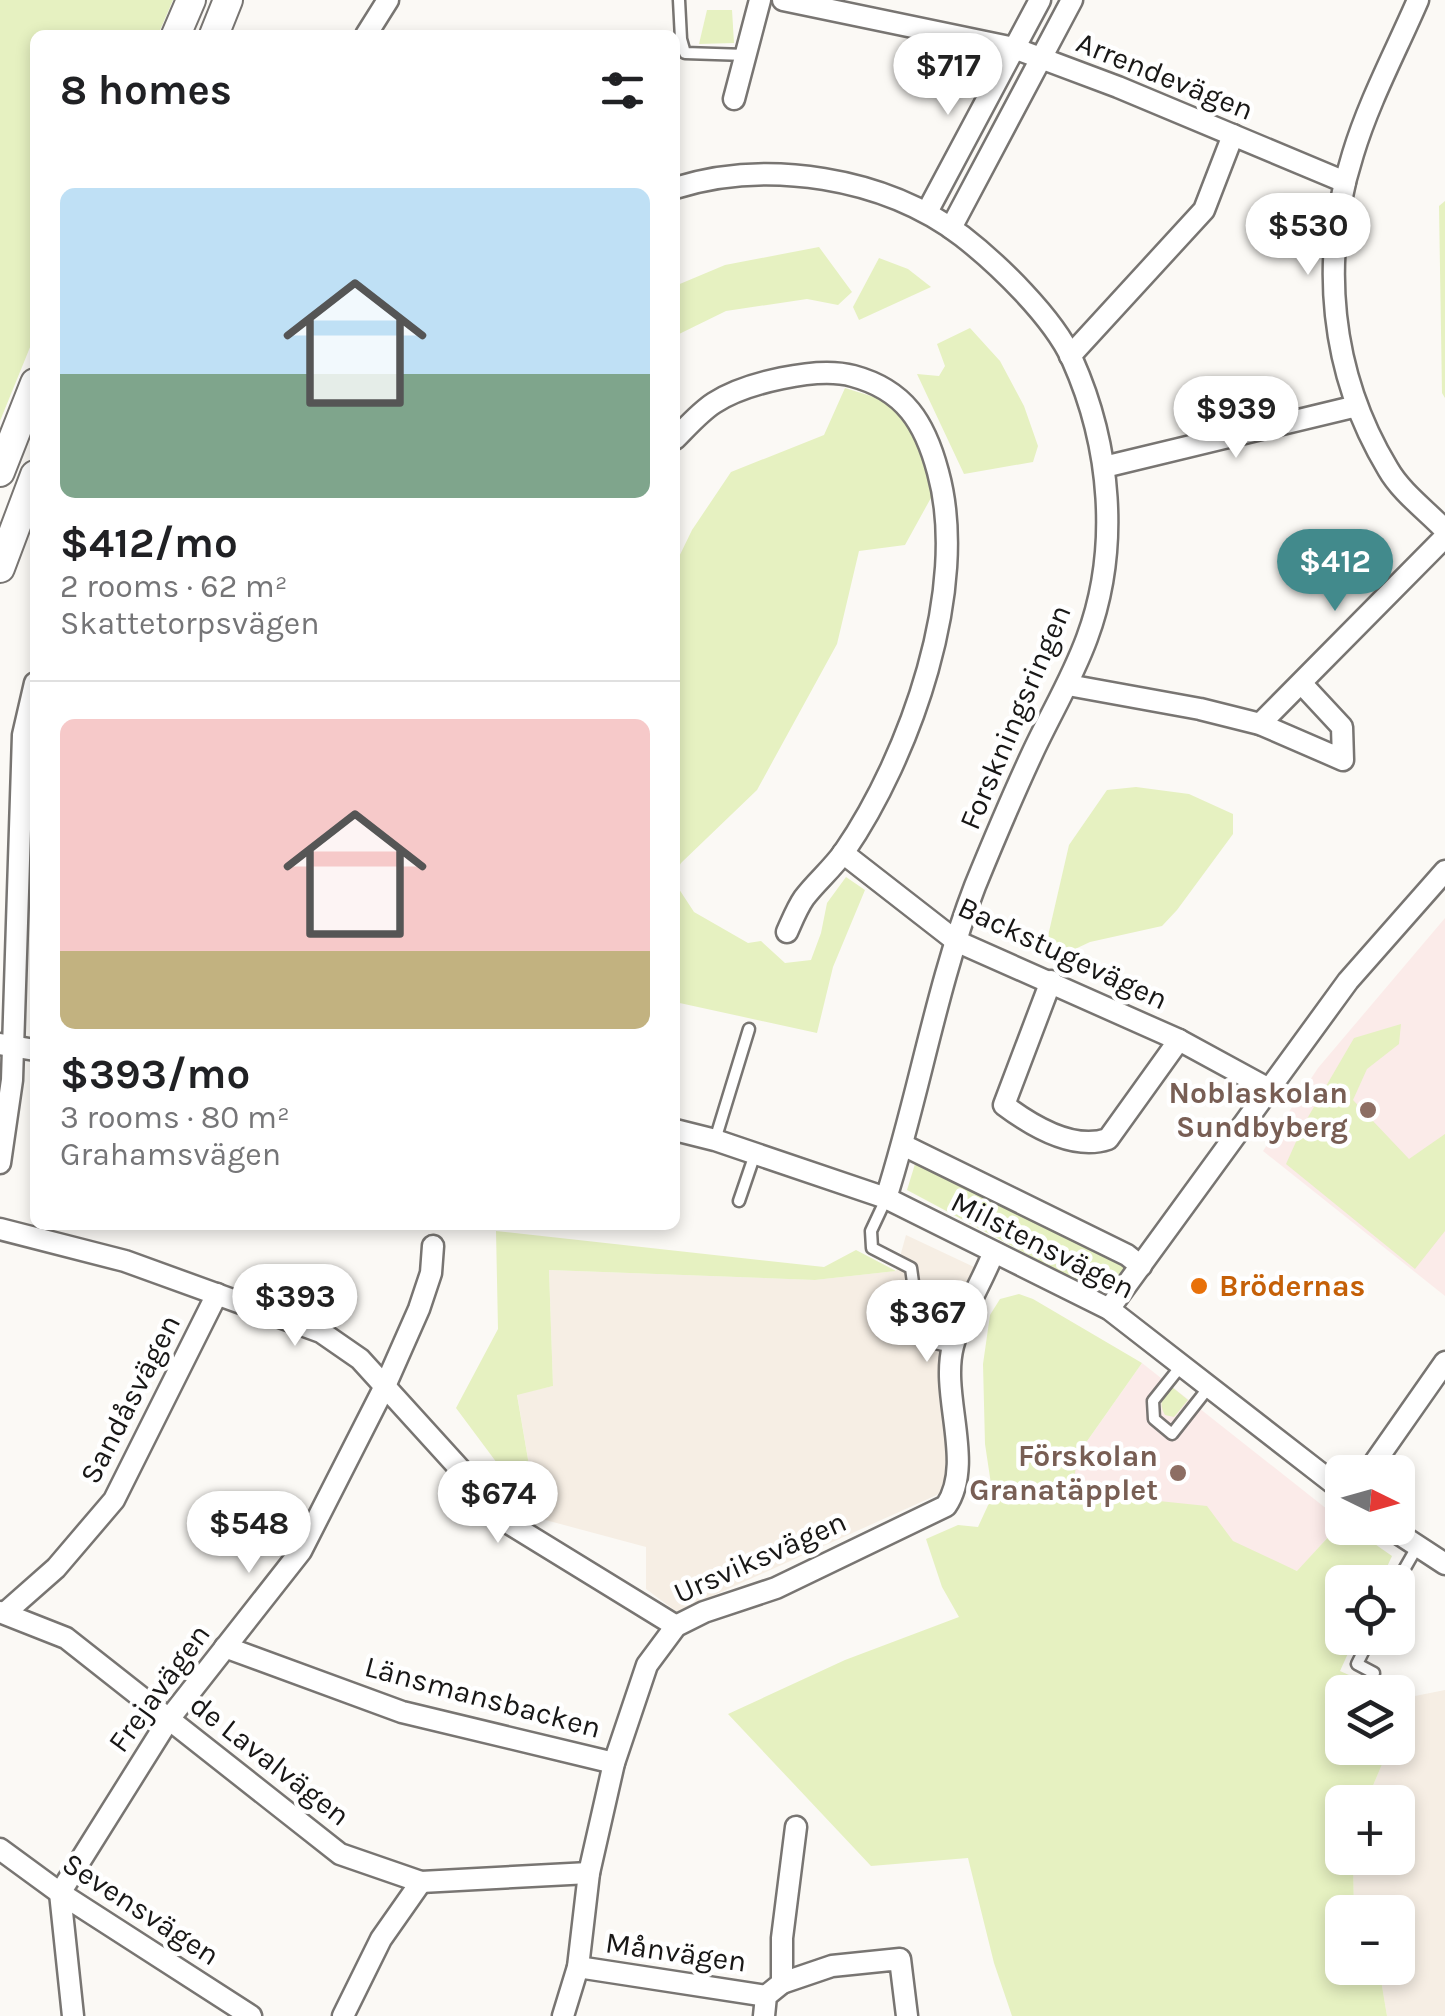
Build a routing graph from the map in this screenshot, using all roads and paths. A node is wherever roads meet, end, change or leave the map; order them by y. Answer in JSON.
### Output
{"nodes":[{"id":1,"x":191,"y":0,"type":"edge"},
{"id":2,"x":228,"y":0,"type":"edge"},
{"id":3,"x":388,"y":0,"type":"edge"},
{"id":4,"x":679,"y":0,"type":"edge"},
{"id":5,"x":760,"y":0,"type":"edge"},
{"id":6,"x":783,"y":0,"type":"edge"},
{"id":7,"x":1040,"y":0,"type":"edge"},
{"id":8,"x":1072,"y":0,"type":"edge"},
{"id":9,"x":1418,"y":0,"type":"edge"},
{"id":10,"x":178,"y":30,"type":"edge"},
{"id":11,"x":216,"y":30,"type":"edge"},
{"id":12,"x":369,"y":30,"type":"edge"},
{"id":13,"x":1014,"y":48,"type":"junction"},
{"id":14,"x":747,"y":54,"type":"junction"},
{"id":15,"x":1040,"y":58,"type":"junction"},
{"id":16,"x":734,"y":100,"type":"dead end"},
{"id":17,"x":1233,"y":135,"type":"junction"},
{"id":18,"x":1345,"y":182,"type":"junction"},
{"id":19,"x":680,"y":187,"type":"edge"},
{"id":20,"x":927,"y":212,"type":"junction"},
{"id":21,"x":951,"y":228,"type":"junction"},
{"id":22,"x":1070,"y":356,"type":"junction"},
{"id":23,"x":30,"y":396,"type":"edge"},
{"id":24,"x":1357,"y":406,"type":"junction"},
{"id":25,"x":680,"y":434,"type":"edge"},
{"id":26,"x":1104,"y":466,"type":"junction"},
{"id":27,"x":0,"y":472,"type":"edge"},
{"id":28,"x":30,"y":489,"type":"edge"},
{"id":29,"x":1445,"y":534,"type":"edge"},
{"id":30,"x":0,"y":568,"type":"edge"},
{"id":31,"x":1302,"y":684,"type":"junction"},
{"id":32,"x":1068,"y":685,"type":"junction"},
{"id":33,"x":30,"y":709,"type":"edge"},
{"id":34,"x":1260,"y":724,"type":"junction"},
{"id":35,"x":843,"y":853,"type":"junction"},
{"id":36,"x":1445,"y":871,"type":"edge"},
{"id":37,"x":787,"y":932,"type":"dead end"},
{"id":38,"x":956,"y":941,"type":"junction"},
{"id":39,"x":1051,"y":981,"type":"junction"},
{"id":40,"x":749,"y":1029,"type":"dead end"},
{"id":41,"x":1180,"y":1040,"type":"junction"},
{"id":42,"x":16,"y":1047,"type":"edge"},
{"id":43,"x":1269,"y":1089,"type":"junction"},
{"id":44,"x":680,"y":1131,"type":"edge"},
{"id":45,"x":715,"y":1140,"type":"junction"},
{"id":46,"x":903,"y":1145,"type":"junction"},
{"id":47,"x":756,"y":1154,"type":"junction"},
{"id":48,"x":0,"y":1163,"type":"edge"},
{"id":49,"x":886,"y":1198,"type":"junction"},
{"id":50,"x":738,"y":1201,"type":"dead end"},
{"id":51,"x":0,"y":1229,"type":"edge"},
{"id":52,"x":433,"y":1246,"type":"dead end"},
{"id":53,"x":993,"y":1254,"type":"junction"},
{"id":54,"x":1141,"y":1266,"type":"junction"},
{"id":55,"x":217,"y":1294,"type":"junction"},
{"id":56,"x":1109,"y":1309,"type":"junction"},
{"id":57,"x":952,"y":1347,"type":"junction"},
{"id":58,"x":1445,"y":1362,"type":"edge"},
{"id":59,"x":1181,"y":1366,"type":"junction"},
{"id":60,"x":386,"y":1386,"type":"junction"},
{"id":61,"x":1209,"y":1387,"type":"junction"},
{"id":62,"x":1380,"y":1455,"type":"edge"},
{"id":63,"x":1325,"y":1477,"type":"edge"},
{"id":64,"x":1415,"y":1544,"type":"edge"},
{"id":65,"x":1418,"y":1546,"type":"junction"},
{"id":66,"x":1445,"y":1564,"type":"edge"},
{"id":67,"x":1407,"y":1565,"type":"edge"},
{"id":68,"x":3,"y":1612,"type":"edge"},
{"id":69,"x":676,"y":1626,"type":"junction"},
{"id":70,"x":224,"y":1647,"type":"junction"},
{"id":71,"x":1361,"y":1655,"type":"edge"},
{"id":72,"x":1374,"y":1672,"type":"dead end"},
{"id":73,"x":168,"y":1719,"type":"junction"},
{"id":74,"x":614,"y":1763,"type":"junction"},
{"id":75,"x":796,"y":1827,"type":"dead end"},
{"id":76,"x":0,"y":1849,"type":"edge"},
{"id":77,"x":589,"y":1873,"type":"junction"},
{"id":78,"x":421,"y":1882,"type":"junction"},
{"id":79,"x":60,"y":1893,"type":"junction"},
{"id":80,"x":578,"y":1968,"type":"junction"},
{"id":81,"x":770,"y":1998,"type":"edge"},
{"id":82,"x":73,"y":2016,"type":"edge"},
{"id":83,"x":251,"y":2016,"type":"edge"},
{"id":84,"x":343,"y":2016,"type":"edge"},
{"id":85,"x":562,"y":2016,"type":"edge"},
{"id":86,"x":908,"y":2016,"type":"edge"}],
"edges":[{"from":1,"to":10,"type":"main road"},
{"from":2,"to":11,"type":"main road"},
{"from":3,"to":12,"type":"street"},
{"from":4,"to":14,"type":"lane"},
{"from":5,"to":14,"type":"street"},
{"from":6,"to":13,"type":"street","name":"Arrendevägen"},
{"from":7,"to":13,"type":"street"},
{"from":8,"to":15,"type":"street"},
{"from":9,"to":18,"type":"street"},
{"from":13,"to":15,"type":"street","name":"Arrendevägen"},
{"from":13,"to":20,"type":"street"},
{"from":14,"to":16,"type":"street"},
{"from":15,"to":17,"type":"street","name":"Arrendevägen"},
{"from":15,"to":21,"type":"street"},
{"from":17,"to":18,"type":"street","name":"Arrendevägen"},
{"from":17,"to":22,"type":"street"},
{"from":18,"to":24,"type":"street"},
{"from":19,"to":20,"type":"street","name":"Forskningsringen"},
{"from":20,"to":21,"type":"street","name":"Forskningsringen"},
{"from":21,"to":22,"type":"street","name":"Forskningsringen"},
{"from":22,"to":26,"type":"street","name":"Forskningsringen"},
{"from":23,"to":27,"type":"main road"},
{"from":24,"to":26,"type":"street"},
{"from":24,"to":29,"type":"street"},
{"from":25,"to":35,"type":"street"},
{"from":26,"to":32,"type":"street","name":"Forskningsringen"},
{"from":28,"to":30,"type":"main road"},
{"from":29,"to":31,"type":"street"},
{"from":31,"to":34,"type":"street"},
{"from":31,"to":34,"type":"street"},
{"from":32,"to":34,"type":"street"},
{"from":32,"to":38,"type":"street","name":"Forskningsringen"},
{"from":33,"to":42,"type":"street"},
{"from":35,"to":37,"type":"street"},
{"from":35,"to":38,"type":"street","name":"Backstugevägen"},
{"from":36,"to":43,"type":"street"},
{"from":38,"to":39,"type":"street","name":"Backstugevägen"},
{"from":38,"to":46,"type":"street","name":"Forskningsringen"},
{"from":39,"to":41,"type":"street","name":"Backstugevägen"},
{"from":39,"to":41,"type":"street"},
{"from":40,"to":45,"type":"lane"},
{"from":41,"to":43,"type":"street","name":"Backstugevägen"},
{"from":42,"to":48,"type":"street"},
{"from":43,"to":54,"type":"street"},
{"from":44,"to":45,"type":"street","name":"Milstensvägen"},
{"from":45,"to":47,"type":"street","name":"Milstensvägen"},
{"from":46,"to":49,"type":"street","name":"Forskningsringen"},
{"from":46,"to":54,"type":"street","name":"Milstensvägen"},
{"from":47,"to":49,"type":"street","name":"Milstensvägen"},
{"from":47,"to":50,"type":"lane"},
{"from":49,"to":53,"type":"street","name":"Milstensvägen"},
{"from":49,"to":57,"type":"lane"},
{"from":51,"to":55,"type":"street"},
{"from":52,"to":60,"type":"street","name":"Frejavägen"},
{"from":53,"to":56,"type":"street","name":"Milstensvägen"},
{"from":53,"to":57,"type":"street","name":"Ursviksvägen"},
{"from":54,"to":56,"type":"street"},
{"from":55,"to":60,"type":"street"},
{"from":55,"to":68,"type":"street","name":"Sandåsvägen"},
{"from":56,"to":59,"type":"street","name":"Milstensvägen"},
{"from":57,"to":69,"type":"street","name":"Ursviksvägen"},
{"from":58,"to":62,"type":"street"},
{"from":59,"to":61,"type":"street","name":"Milstensvägen"},
{"from":59,"to":61,"type":"lane"},
{"from":60,"to":69,"type":"street"},
{"from":60,"to":70,"type":"street","name":"Frejavägen"},
{"from":61,"to":63,"type":"street","name":"Milstensvägen"},
{"from":64,"to":65,"type":"street"},
{"from":65,"to":66,"type":"street"},
{"from":65,"to":67,"type":"lane"},
{"from":68,"to":73,"type":"street","name":"de Lavalvägen"},
{"from":69,"to":74,"type":"street","name":"Ursviksvägen"},
{"from":70,"to":73,"type":"street","name":"Frejavägen"},
{"from":70,"to":74,"type":"street","name":"Länsmansbacken"},
{"from":71,"to":72,"type":"lane"},
{"from":73,"to":78,"type":"street","name":"de Lavalvägen"},
{"from":73,"to":79,"type":"street","name":"Frejavägen"},
{"from":74,"to":77,"type":"street","name":"Ursviksvägen"},
{"from":75,"to":81,"type":"street"},
{"from":76,"to":79,"type":"street","name":"Sevensvägen"},
{"from":77,"to":78,"type":"street","name":"de Lavalvägen"},
{"from":77,"to":80,"type":"street","name":"Ursviksvägen"},
{"from":78,"to":84,"type":"street"},
{"from":79,"to":82,"type":"street"},
{"from":79,"to":83,"type":"street","name":"Sevensvägen"},
{"from":80,"to":81,"type":"street","name":"Månvägen"},
{"from":80,"to":85,"type":"street","name":"Ursviksvägen"},
{"from":81,"to":86,"type":"street","name":"Månvägen"}]}
